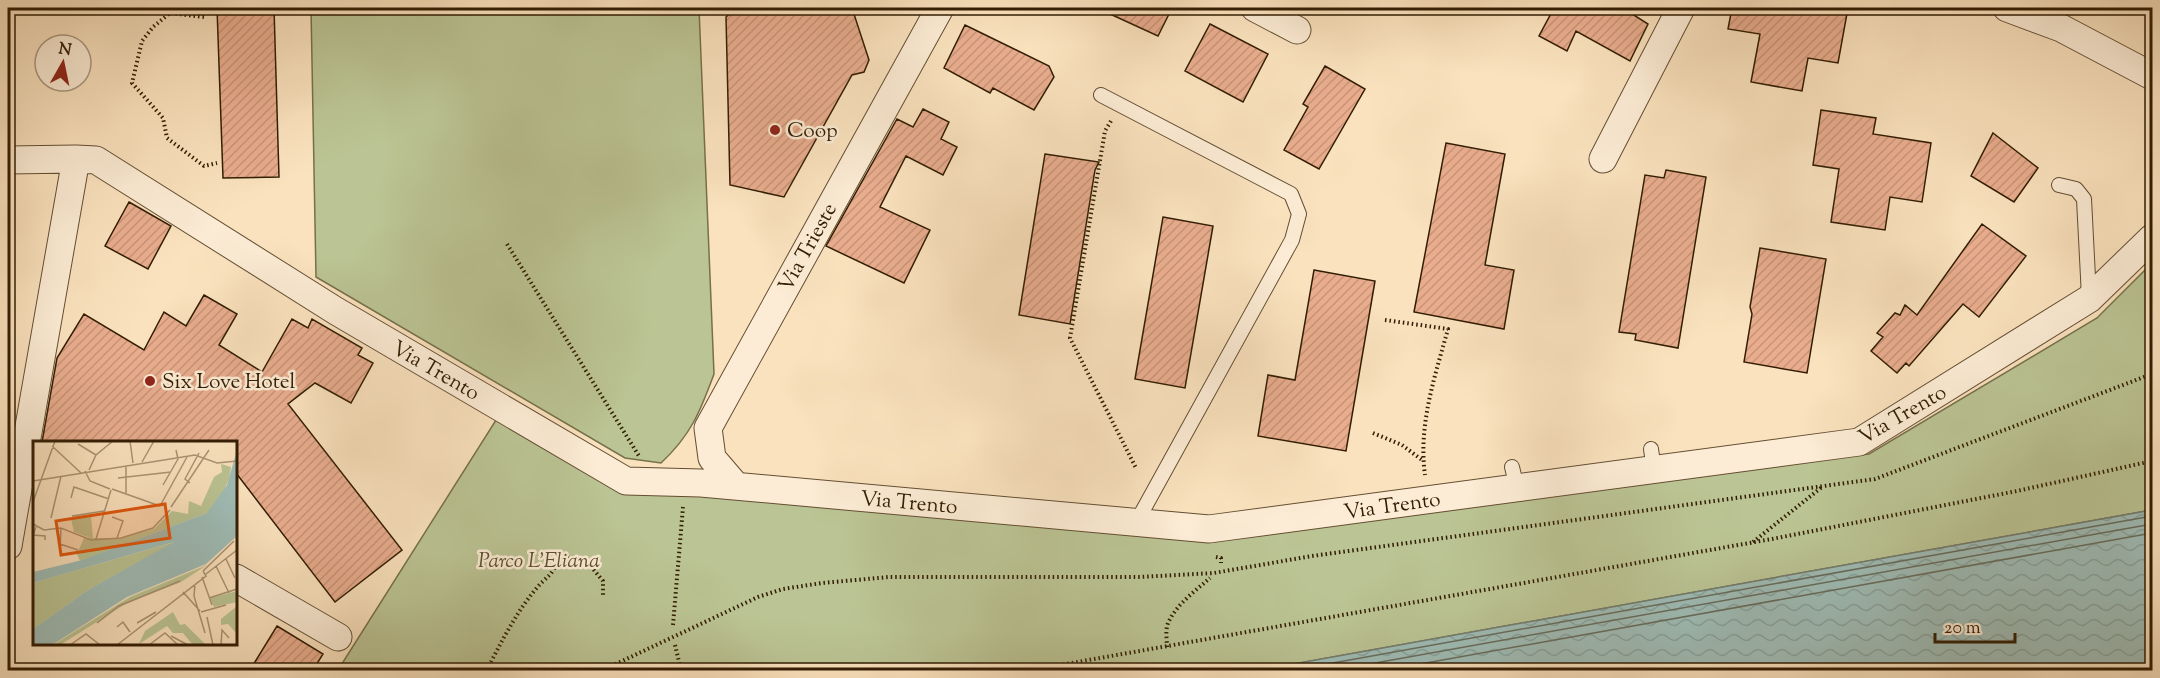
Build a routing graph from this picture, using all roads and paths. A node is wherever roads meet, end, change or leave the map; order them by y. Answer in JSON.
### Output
{"nodes":[{"id":1,"x":286,"y":8,"type":"edge"},
{"id":2,"x":940,"y":8,"type":"edge"},
{"id":3,"x":1255,"y":8,"type":"edge"},
{"id":4,"x":1681,"y":8,"type":"edge"},
{"id":5,"x":2007,"y":8,"type":"edge"},
{"id":6,"x":279,"y":11,"type":"dead end"},
{"id":7,"x":2061,"y":14,"type":"edge"},
{"id":8,"x":204,"y":17,"type":"dead end"},
{"id":9,"x":1297,"y":30,"type":"dead end"},
{"id":10,"x":2152,"y":76,"type":"edge"},
{"id":11,"x":1101,"y":95,"type":"dead end"},
{"id":12,"x":1120,"y":104,"type":"junction"},
{"id":13,"x":76,"y":159,"type":"junction"},
{"id":14,"x":1603,"y":159,"type":"dead end"},
{"id":15,"x":8,"y":160,"type":"edge"},
{"id":16,"x":217,"y":163,"type":"dead end"},
{"id":17,"x":2059,"y":185,"type":"dead end"},
{"id":18,"x":2152,"y":238,"type":"edge"},
{"id":19,"x":507,"y":244,"type":"dead end"},
{"id":20,"x":2089,"y":299,"type":"junction"},
{"id":21,"x":1384,"y":320,"type":"dead end"},
{"id":22,"x":1373,"y":434,"type":"dead end"},
{"id":23,"x":29,"y":458,"type":"edge"},
{"id":24,"x":1423,"y":460,"type":"junction"},
{"id":25,"x":2152,"y":461,"type":"edge"},
{"id":26,"x":1136,"y":468,"type":"dead end"},
{"id":27,"x":655,"y":482,"type":"junction"},
{"id":28,"x":685,"y":483,"type":"junction"},
{"id":29,"x":736,"y":486,"type":"junction"},
{"id":30,"x":1822,"y":487,"type":"dead end"},
{"id":31,"x":1428,"y":500,"type":"junction"},
{"id":32,"x":1136,"y":523,"type":"junction"},
{"id":33,"x":1752,"y":543,"type":"junction"},
{"id":34,"x":8,"y":546,"type":"edge"},
{"id":35,"x":1210,"y":578,"type":"dead end"},
{"id":36,"x":237,"y":579,"type":"edge"},
{"id":37,"x":603,"y":595,"type":"dead end"},
{"id":38,"x":673,"y":625,"type":"dead end"},
{"id":39,"x":338,"y":637,"type":"dead end"},
{"id":40,"x":675,"y":645,"type":"dead end"},
{"id":41,"x":1167,"y":647,"type":"junction"},
{"id":42,"x":487,"y":670,"type":"edge"},
{"id":43,"x":681,"y":670,"type":"edge"},
{"id":44,"x":1032,"y":670,"type":"edge"}],
"edges":[{"from":1,"to":6,"type":"path"},
{"from":2,"to":29,"type":"street","name":"Via Trieste"},
{"from":3,"to":9,"type":"street"},
{"from":4,"to":14,"type":"street"},
{"from":5,"to":7,"type":"street"},
{"from":7,"to":10,"type":"street"},
{"from":8,"to":16,"type":"path"},
{"from":11,"to":12,"type":"lane"},
{"from":12,"to":26,"type":"path"},
{"from":12,"to":32,"type":"lane"},
{"from":13,"to":15,"type":"street","name":"Via Trento"},
{"from":13,"to":23,"type":"street"},
{"from":13,"to":27,"type":"street","name":"Via Trento"},
{"from":17,"to":20,"type":"lane"},
{"from":18,"to":20,"type":"street","name":"Via Trento"},
{"from":19,"to":27,"type":"path"},
{"from":20,"to":31,"type":"street","name":"Via Trento"},
{"from":21,"to":24,"type":"path"},
{"from":22,"to":24,"type":"path"},
{"from":23,"to":34,"type":"street"},
{"from":24,"to":31,"type":"path"},
{"from":25,"to":33,"type":"path"},
{"from":27,"to":28,"type":"street","name":"Via Trento"},
{"from":28,"to":29,"type":"street","name":"Via Trento"},
{"from":28,"to":38,"type":"path"},
{"from":29,"to":32,"type":"street","name":"Via Trento"},
{"from":30,"to":33,"type":"path"},
{"from":31,"to":32,"type":"street","name":"Via Trento"},
{"from":33,"to":41,"type":"path"},
{"from":35,"to":41,"type":"path"},
{"from":36,"to":39,"type":"street"},
{"from":37,"to":42,"type":"path"},
{"from":40,"to":43,"type":"path"},
{"from":41,"to":44,"type":"path"}]}
